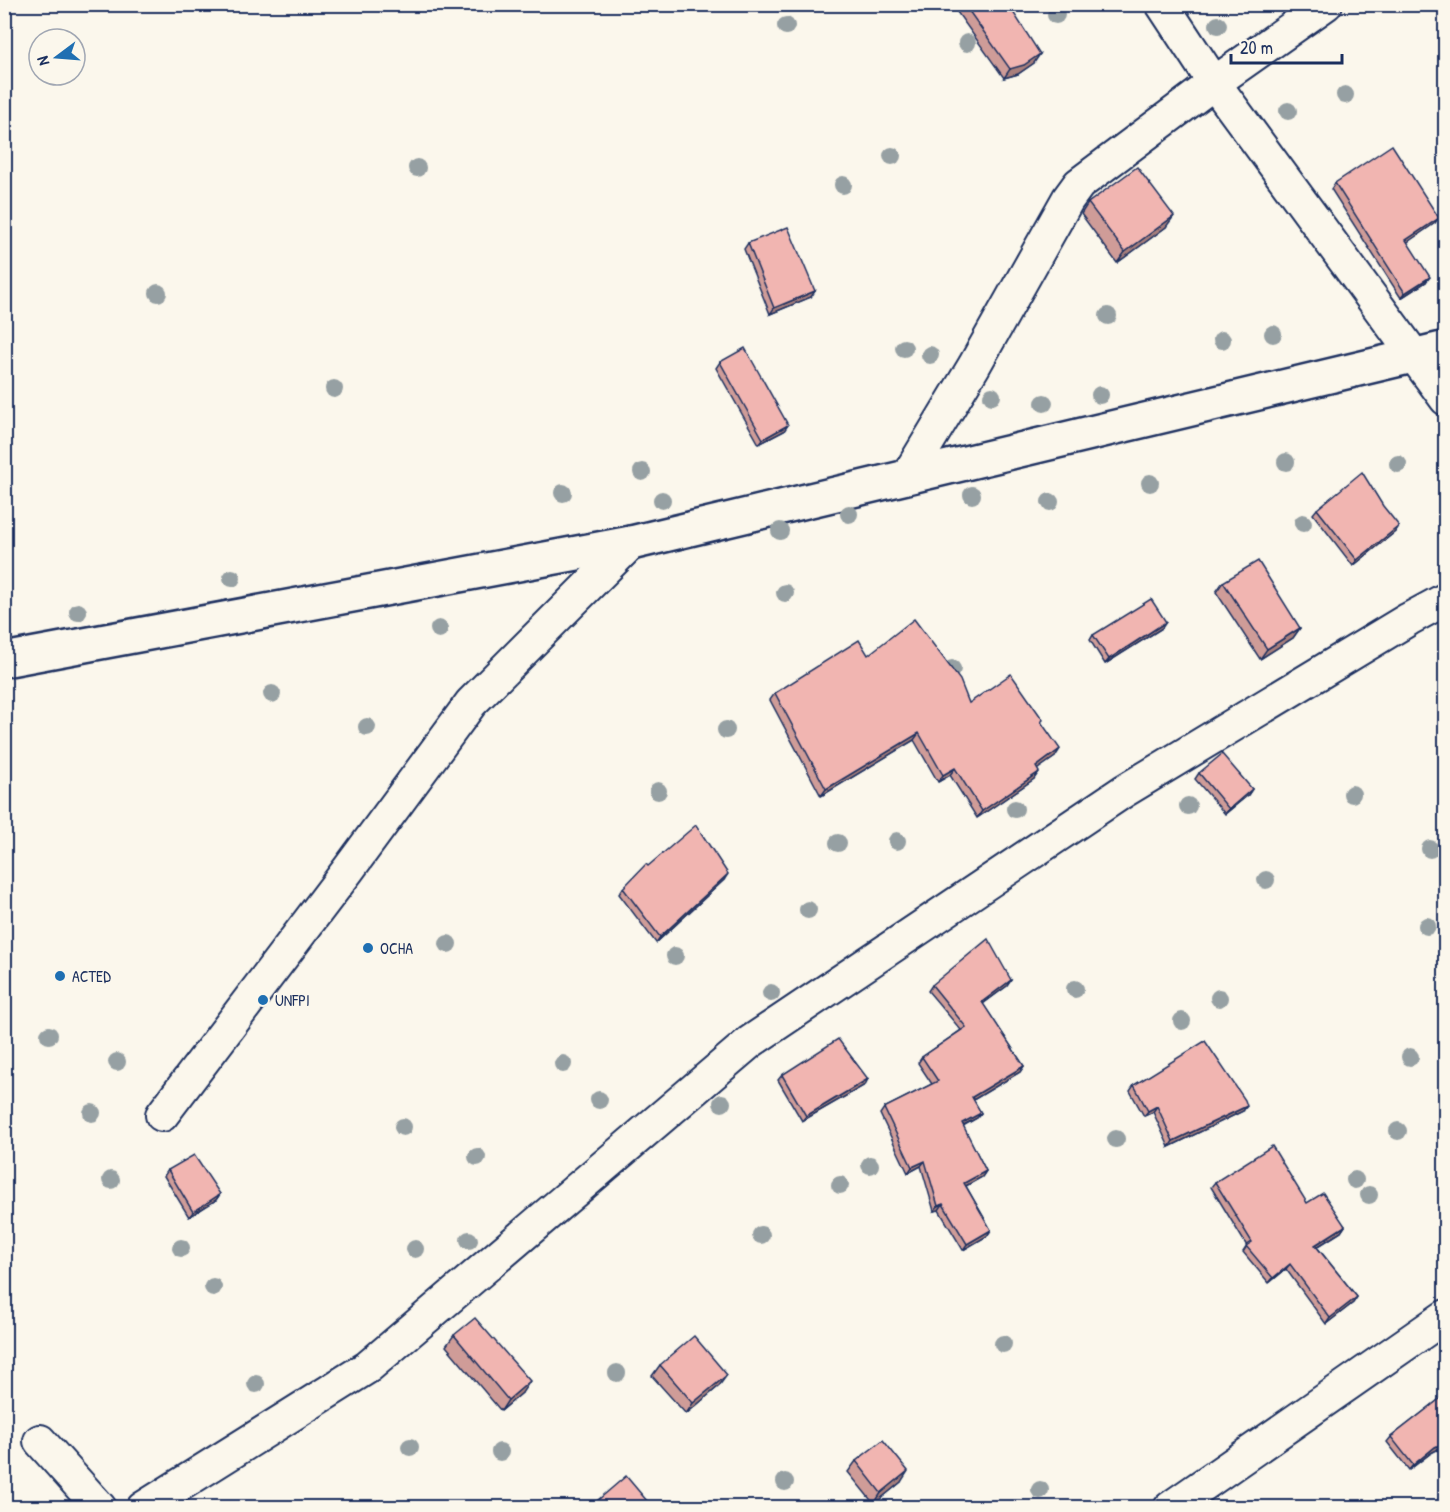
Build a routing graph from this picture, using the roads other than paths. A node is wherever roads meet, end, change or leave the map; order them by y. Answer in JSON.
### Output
{"nodes":[{"id":1,"x":1162,"y":4,"type":"edge"},
{"id":2,"x":1326,"y":4,"type":"edge"},
{"id":3,"x":1214,"y":83,"type":"junction"},
{"id":4,"x":1446,"y":348,"type":"edge"},
{"id":5,"x":1414,"y":356,"type":"junction"},
{"id":6,"x":1446,"y":399,"type":"edge"},
{"id":7,"x":907,"y":477,"type":"junction"},
{"id":8,"x":631,"y":543,"type":"junction"},
{"id":9,"x":1446,"y":599,"type":"edge"},
{"id":10,"x":4,"y":660,"type":"edge"},
{"id":11,"x":162,"y":1115,"type":"dead end"},
{"id":12,"x":1446,"y":1316,"type":"edge"},
{"id":13,"x":40,"y":1442,"type":"dead end"},
{"id":14,"x":100,"y":1508,"type":"edge"},
{"id":15,"x":143,"y":1508,"type":"edge"},
{"id":16,"x":1170,"y":1508,"type":"edge"}],
"edges":[{"from":1,"to":3,"type":"street"},
{"from":2,"to":3,"type":"street"},
{"from":3,"to":5,"type":"street"},
{"from":3,"to":7,"type":"street"},
{"from":4,"to":5,"type":"main road"},
{"from":5,"to":6,"type":"street"},
{"from":5,"to":7,"type":"main road"},
{"from":7,"to":8,"type":"main road"},
{"from":8,"to":10,"type":"main road"},
{"from":8,"to":11,"type":"street"},
{"from":9,"to":15,"type":"street"},
{"from":12,"to":16,"type":"street"},
{"from":13,"to":14,"type":"street"}]}
